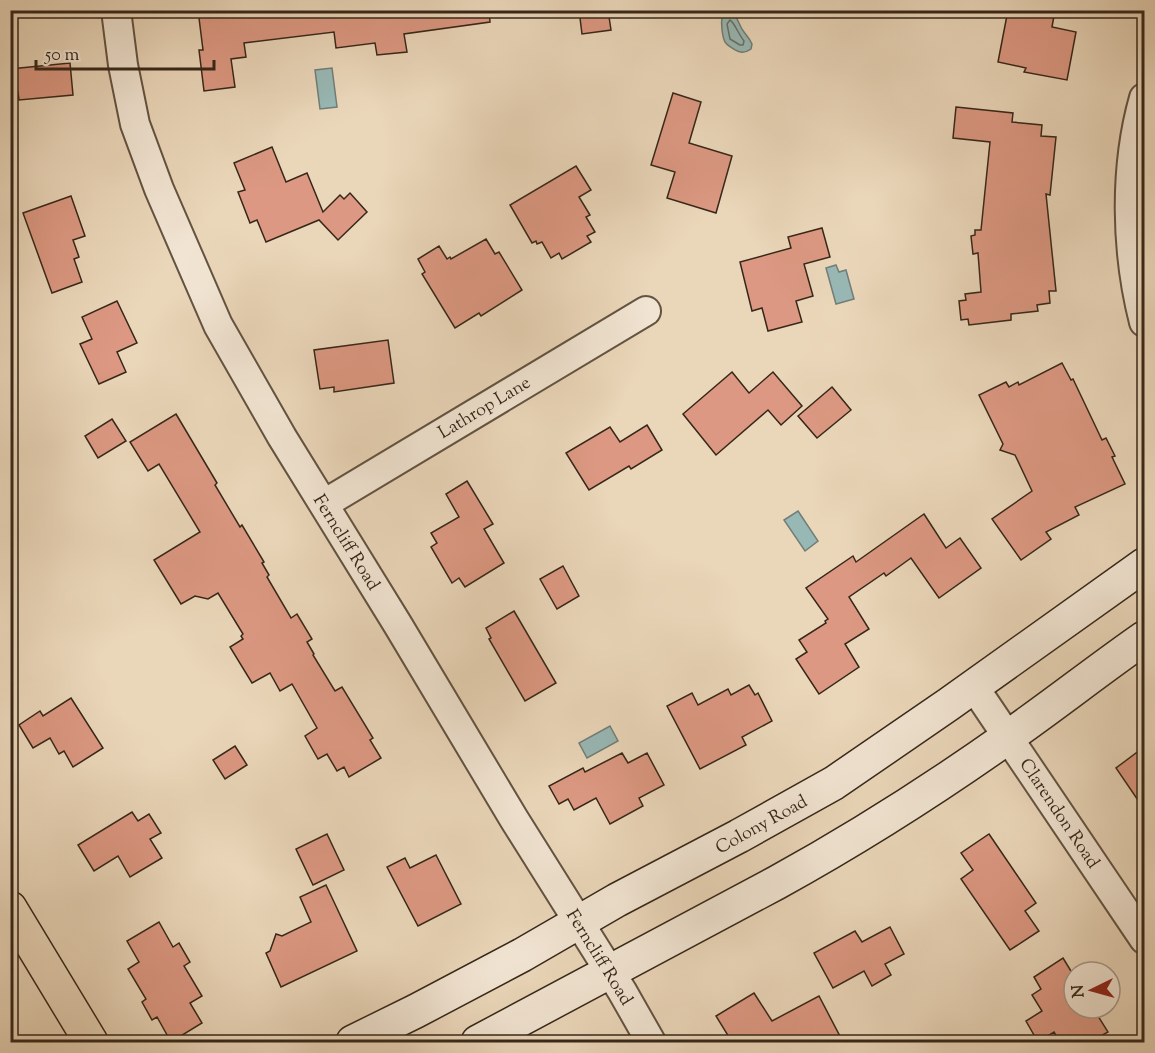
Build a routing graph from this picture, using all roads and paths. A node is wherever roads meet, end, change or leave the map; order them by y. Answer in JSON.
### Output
{"nodes":[{"id":1,"x":116,"y":10,"type":"edge"},
{"id":2,"x":1144,"y":98,"type":"edge"},
{"id":3,"x":646,"y":311,"type":"dead end"},
{"id":4,"x":1144,"y":322,"type":"edge"},
{"id":5,"x":324,"y":504,"type":"junction"},
{"id":6,"x":1144,"y":565,"type":"edge"},
{"id":7,"x":1144,"y":638,"type":"edge"},
{"id":8,"x":974,"y":687,"type":"junction"},
{"id":9,"x":1008,"y":737,"type":"junction"},
{"id":10,"x":10,"y":908,"type":"edge"},
{"id":11,"x":579,"y":923,"type":"junction"},
{"id":12,"x":1144,"y":939,"type":"edge"},
{"id":13,"x":609,"y":971,"type":"junction"},
{"id":14,"x":91,"y":1042,"type":"edge"},
{"id":15,"x":352,"y":1042,"type":"edge"},
{"id":16,"x":477,"y":1042,"type":"edge"},
{"id":17,"x":651,"y":1042,"type":"edge"}],
"edges":[{"from":1,"to":5,"type":"street","name":"Ferncliff Road"},
{"from":2,"to":4,"type":"street"},
{"from":3,"to":5,"type":"street","name":"Lathrop Lane"},
{"from":5,"to":11,"type":"street","name":"Ferncliff Road"},
{"from":6,"to":8,"type":"street","name":"Colony Road"},
{"from":7,"to":9,"type":"street"},
{"from":8,"to":9,"type":"street","name":"Clarendon Road"},
{"from":8,"to":11,"type":"street","name":"Colony Road"},
{"from":9,"to":12,"type":"street","name":"Clarendon Road"},
{"from":9,"to":13,"type":"street"},
{"from":10,"to":14,"type":"main road"},
{"from":11,"to":13,"type":"street","name":"Ferncliff Road"},
{"from":11,"to":15,"type":"street","name":"Colony Road"},
{"from":13,"to":16,"type":"street"},
{"from":13,"to":17,"type":"street","name":"Ferncliff Road"}]}
